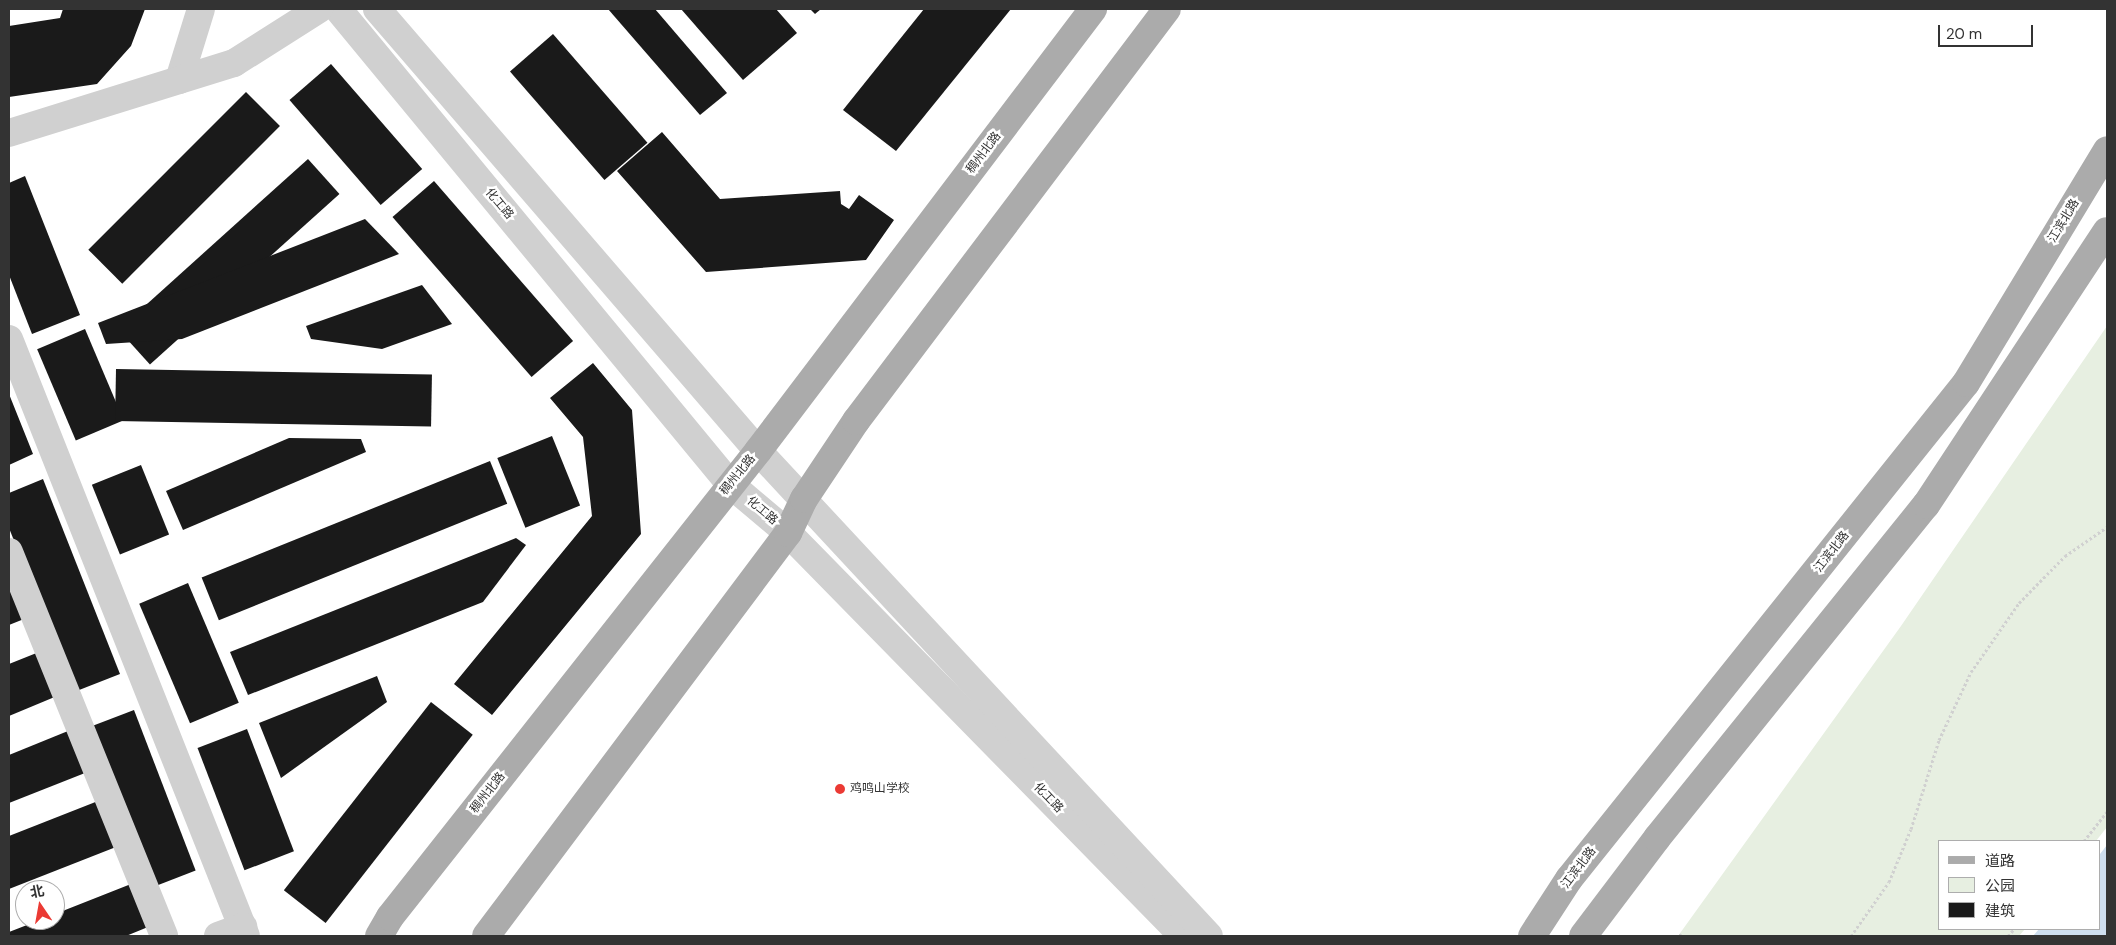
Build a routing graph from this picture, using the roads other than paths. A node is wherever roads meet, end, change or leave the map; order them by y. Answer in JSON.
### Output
{"nodes":[{"id":1,"x":201,"y":9,"type":"edge"},
{"id":2,"x":319,"y":9,"type":"edge"},
{"id":3,"x":338,"y":9,"type":"edge"},
{"id":4,"x":377,"y":9,"type":"edge"},
{"id":5,"x":1093,"y":9,"type":"edge"},
{"id":6,"x":1167,"y":9,"type":"edge"},
{"id":7,"x":179,"y":80,"type":"junction"},
{"id":8,"x":9,"y":133,"type":"edge"},
{"id":9,"x":2107,"y":150,"type":"edge"},
{"id":10,"x":2107,"y":231,"type":"edge"},
{"id":11,"x":9,"y":339,"type":"edge"},
{"id":12,"x":758,"y":451,"type":"junction"},
{"id":13,"x":730,"y":484,"type":"junction"},
{"id":14,"x":804,"y":499,"type":"junction"},
{"id":15,"x":788,"y":533,"type":"junction"},
{"id":16,"x":9,"y":552,"type":"edge"},
{"id":17,"x":235,"y":933,"type":"edge"},
{"id":18,"x":164,"y":936,"type":"edge"},
{"id":19,"x":379,"y":936,"type":"edge"},
{"id":20,"x":486,"y":936,"type":"edge"},
{"id":21,"x":1183,"y":936,"type":"edge"},
{"id":22,"x":1209,"y":936,"type":"edge"},
{"id":23,"x":1532,"y":936,"type":"edge"},
{"id":24,"x":1583,"y":936,"type":"edge"}],
"edges":[{"from":1,"to":7,"type":"street"},
{"from":2,"to":7,"type":"street"},
{"from":3,"to":13,"type":"street","name":"化工路"},
{"from":4,"to":12,"type":"street","name":"化工路"},
{"from":5,"to":12,"type":"main road","name":"稠州北路"},
{"from":6,"to":14,"type":"main road"},
{"from":7,"to":8,"type":"street"},
{"from":9,"to":23,"type":"main road","name":"江滨北路"},
{"from":10,"to":24,"type":"main road"},
{"from":11,"to":17,"type":"street"},
{"from":12,"to":13,"type":"main road","name":"稠州北路"},
{"from":12,"to":14,"type":"street","name":"化工路"},
{"from":13,"to":15,"type":"street","name":"化工路"},
{"from":13,"to":19,"type":"main road","name":"稠州北路"},
{"from":14,"to":15,"type":"main road"},
{"from":14,"to":22,"type":"street","name":"化工路"},
{"from":15,"to":20,"type":"main road"},
{"from":15,"to":21,"type":"street","name":"化工路"},
{"from":16,"to":18,"type":"street"}]}
